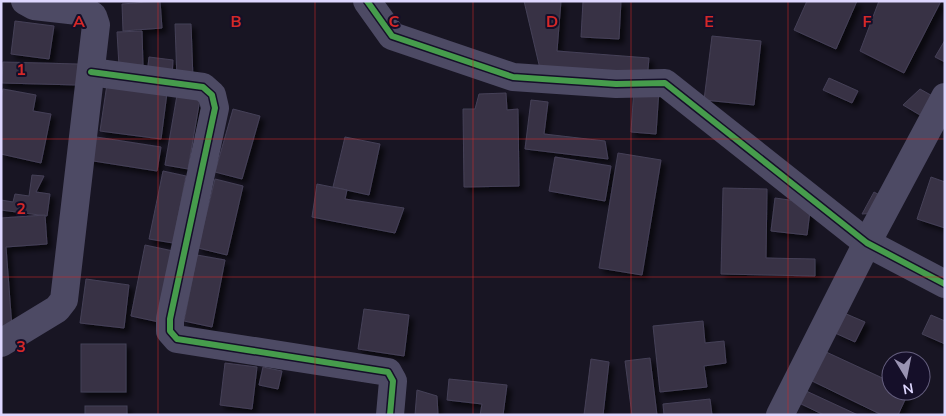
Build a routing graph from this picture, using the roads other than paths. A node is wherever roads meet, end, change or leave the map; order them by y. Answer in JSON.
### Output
{"nodes":[{"id":1,"x":25,"y":1,"type":"edge"},
{"id":2,"x":367,"y":1,"type":"edge"},
{"id":3,"x":98,"y":9,"type":"edge"},
{"id":4,"x":90,"y":72,"type":"junction"},
{"id":5,"x":945,"y":97,"type":"edge"},
{"id":6,"x":867,"y":243,"type":"junction"},
{"id":7,"x":945,"y":284,"type":"edge"},
{"id":8,"x":1,"y":343,"type":"edge"},
{"id":9,"x":390,"y":415,"type":"edge"},
{"id":10,"x":780,"y":415,"type":"edge"}],
"edges":[{"from":1,"to":3,"type":"street"},
{"from":2,"to":6,"type":"street"},
{"from":3,"to":4,"type":"street"},
{"from":4,"to":8,"type":"street"},
{"from":4,"to":9,"type":"street"},
{"from":5,"to":6,"type":"street"},
{"from":6,"to":7,"type":"street"},
{"from":6,"to":10,"type":"street"}]}
